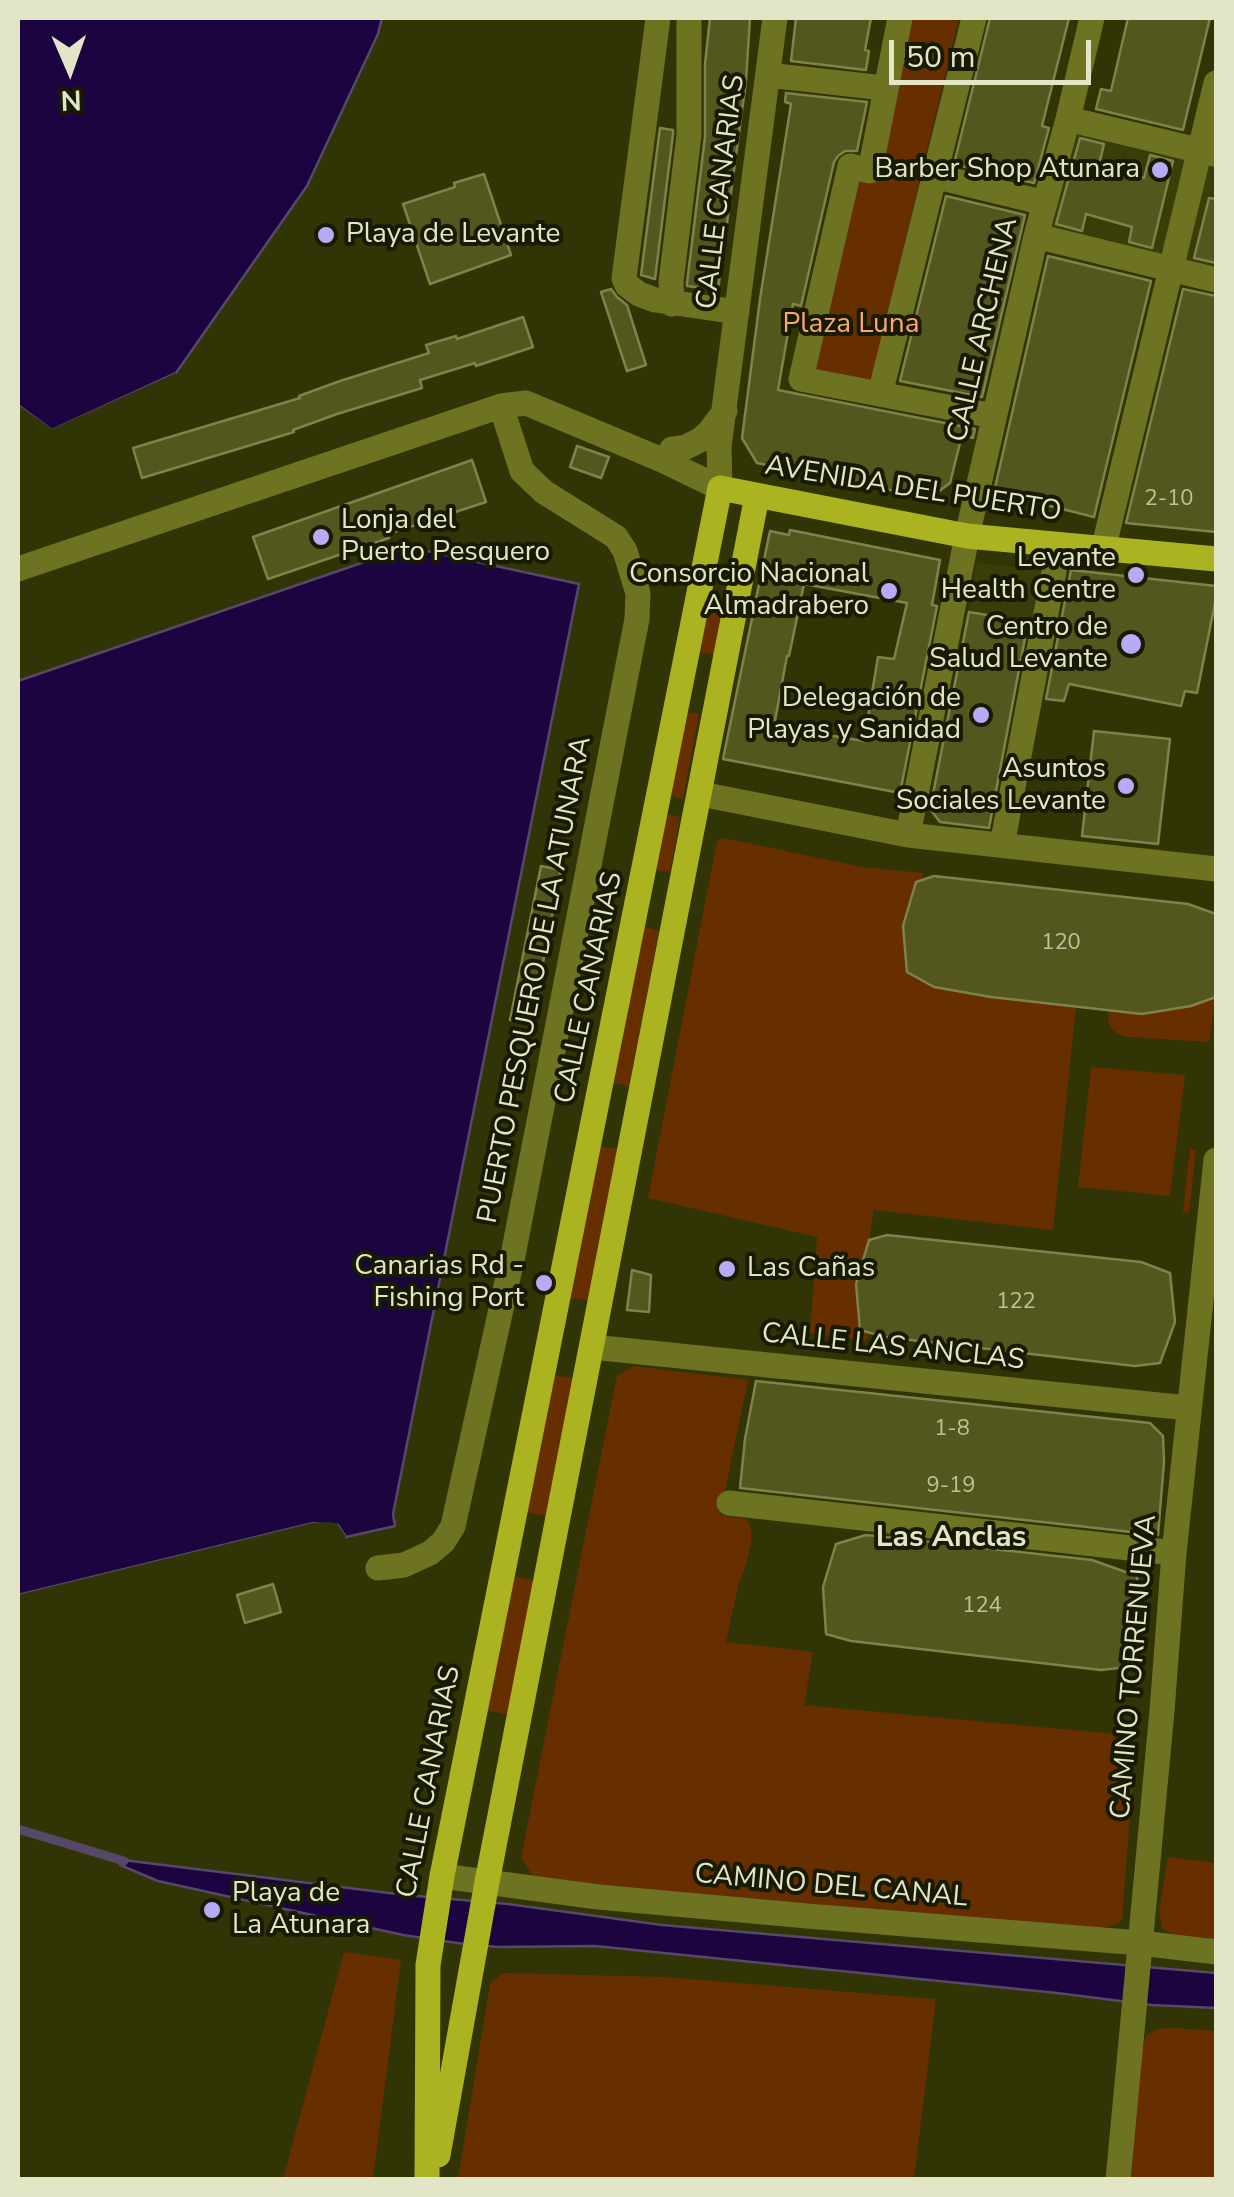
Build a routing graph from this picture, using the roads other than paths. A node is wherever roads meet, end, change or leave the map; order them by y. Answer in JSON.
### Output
{"nodes":[{"id":1,"x":658,"y":18,"type":"edge"},
{"id":2,"x":689,"y":18,"type":"edge"},
{"id":3,"x":775,"y":18,"type":"edge"},
{"id":4,"x":900,"y":18,"type":"edge"},
{"id":5,"x":974,"y":18,"type":"edge"},
{"id":6,"x":1092,"y":18,"type":"edge"},
{"id":7,"x":768,"y":75,"type":"junction"},
{"id":8,"x":1216,"y":83,"type":"edge"},
{"id":9,"x":884,"y":88,"type":"junction"},
{"id":10,"x":1068,"y":120,"type":"junction"},
{"id":11,"x":1208,"y":153,"type":"edge"},
{"id":12,"x":934,"y":176,"type":"junction"},
{"id":13,"x":1045,"y":202,"type":"junction"},
{"id":14,"x":1036,"y":236,"type":"junction"},
{"id":15,"x":1172,"y":269,"type":"junction"},
{"id":16,"x":1216,"y":280,"type":"edge"},
{"id":17,"x":672,"y":304,"type":"junction"},
{"id":18,"x":737,"y":312,"type":"junction"},
{"id":19,"x":880,"y":394,"type":"junction"},
{"id":20,"x":501,"y":406,"type":"junction"},
{"id":21,"x":724,"y":410,"type":"junction"},
{"id":22,"x":548,"y":411,"type":"junction"},
{"id":23,"x":994,"y":416,"type":"junction"},
{"id":24,"x":672,"y":448,"type":"junction"},
{"id":25,"x":720,"y":488,"type":"junction"},
{"id":26,"x":757,"y":496,"type":"junction"},
{"id":27,"x":967,"y":536,"type":"junction"},
{"id":28,"x":1059,"y":546,"type":"junction"},
{"id":29,"x":1103,"y":550,"type":"junction"},
{"id":30,"x":1216,"y":559,"type":"edge"},
{"id":31,"x":18,"y":569,"type":"edge"},
{"id":32,"x":701,"y":794,"type":"junction"},
{"id":33,"x":908,"y":835,"type":"junction"},
{"id":34,"x":1002,"y":845,"type":"junction"},
{"id":35,"x":1216,"y":869,"type":"edge"},
{"id":36,"x":1216,"y":1160,"type":"edge"},
{"id":37,"x":592,"y":1347,"type":"junction"},
{"id":38,"x":1188,"y":1408,"type":"junction"},
{"id":39,"x":729,"y":1503,"type":"dead end"},
{"id":40,"x":1174,"y":1553,"type":"junction"},
{"id":41,"x":378,"y":1568,"type":"dead end"},
{"id":42,"x":441,"y":1882,"type":"junction"},
{"id":43,"x":486,"y":1890,"type":"junction"},
{"id":44,"x":1140,"y":1950,"type":"junction"},
{"id":45,"x":1216,"y":1952,"type":"edge"},
{"id":46,"x":429,"y":1954,"type":"junction"},
{"id":47,"x":472,"y":1973,"type":"junction"},
{"id":48,"x":429,"y":2180,"type":"edge"},
{"id":49,"x":1118,"y":2180,"type":"edge"}],
"edges":[{"from":1,"to":17,"type":"street"},
{"from":2,"to":17,"type":"street"},
{"from":3,"to":7,"type":"street","name":"CALLE CANARIAS"},
{"from":4,"to":9,"type":"street"},
{"from":5,"to":12,"type":"street"},
{"from":6,"to":10,"type":"street","name":"CALLE ARCHENA"},
{"from":7,"to":9,"type":"street"},
{"from":7,"to":18,"type":"street","name":"CALLE CANARIAS"},
{"from":8,"to":11,"type":"street"},
{"from":9,"to":19,"type":"street"},
{"from":10,"to":11,"type":"street"},
{"from":10,"to":13,"type":"street","name":"CALLE ARCHENA"},
{"from":11,"to":15,"type":"street"},
{"from":12,"to":13,"type":"street"},
{"from":12,"to":19,"type":"street"},
{"from":13,"to":14,"type":"street","name":"CALLE ARCHENA"},
{"from":14,"to":15,"type":"street"},
{"from":14,"to":23,"type":"street","name":"CALLE ARCHENA"},
{"from":15,"to":16,"type":"street"},
{"from":15,"to":29,"type":"street"},
{"from":17,"to":18,"type":"street"},
{"from":18,"to":21,"type":"street","name":"CALLE CANARIAS"},
{"from":19,"to":23,"type":"street"},
{"from":20,"to":22,"type":"street"},
{"from":20,"to":31,"type":"street"},
{"from":20,"to":41,"type":"street","name":"PUERTO PESQUERO DE LA ATUNARA"},
{"from":21,"to":24,"type":"street"},
{"from":21,"to":25,"type":"street","name":"CALLE CANARIAS"},
{"from":22,"to":24,"type":"street"},
{"from":22,"to":25,"type":"street"},
{"from":23,"to":27,"type":"street","name":"CALLE ARCHENA"},
{"from":24,"to":25,"type":"street"},
{"from":25,"to":26,"type":"main road","name":"AVENIDA DEL PUERTO"},
{"from":25,"to":42,"type":"main road","name":"CALLE CANARIAS"},
{"from":26,"to":27,"type":"main road","name":"AVENIDA DEL PUERTO"},
{"from":26,"to":32,"type":"main road","name":"CALLE CANARIAS"},
{"from":27,"to":28,"type":"main road","name":"AVENIDA DEL PUERTO"},
{"from":27,"to":33,"type":"street","name":"CALLE ARCHENA"},
{"from":28,"to":29,"type":"main road","name":"AVENIDA DEL PUERTO"},
{"from":28,"to":34,"type":"street"},
{"from":29,"to":30,"type":"main road","name":"AVENIDA DEL PUERTO"},
{"from":32,"to":33,"type":"street"},
{"from":32,"to":37,"type":"main road","name":"CALLE CANARIAS"},
{"from":33,"to":34,"type":"street"},
{"from":34,"to":35,"type":"street"},
{"from":36,"to":38,"type":"street","name":"CAMINO TORRENUEVA"},
{"from":37,"to":38,"type":"street","name":"CALLE LAS ANCLAS"},
{"from":37,"to":43,"type":"main road","name":"CALLE CANARIAS"},
{"from":38,"to":40,"type":"street","name":"CAMINO TORRENUEVA"},
{"from":39,"to":40,"type":"street"},
{"from":40,"to":44,"type":"street","name":"CAMINO TORRENUEVA"},
{"from":42,"to":43,"type":"street","name":"CAMINO DEL CANAL"},
{"from":42,"to":46,"type":"main road","name":"CALLE CANARIAS"},
{"from":43,"to":44,"type":"street","name":"CAMINO DEL CANAL"},
{"from":43,"to":47,"type":"main road","name":"CALLE CANARIAS"},
{"from":44,"to":45,"type":"street","name":"CAMINO DEL CANAL"},
{"from":44,"to":49,"type":"street","name":"CAMINO TORRENUEVA"},
{"from":46,"to":47,"type":"main road"},
{"from":46,"to":48,"type":"main road","name":"CALLE CANARIAS"},
{"from":47,"to":48,"type":"main road","name":"CALLE CANARIAS"}]}
